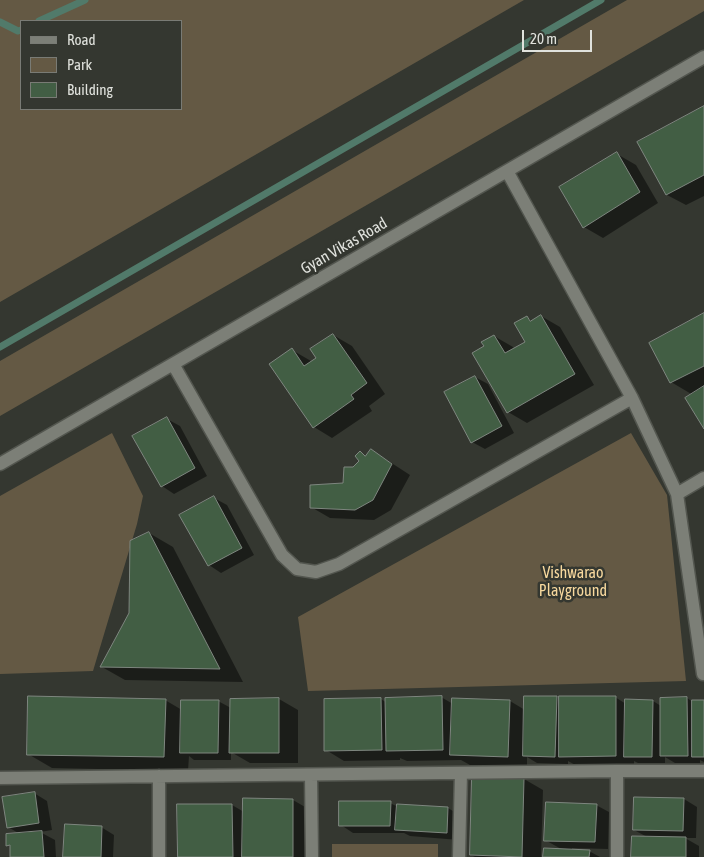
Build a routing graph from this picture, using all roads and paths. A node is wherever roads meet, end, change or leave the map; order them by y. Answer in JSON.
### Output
{"nodes":[{"id":1,"x":704,"y":57,"type":"edge"},
{"id":2,"x":507,"y":171,"type":"junction"},
{"id":3,"x":173,"y":364,"type":"junction"},
{"id":4,"x":632,"y":398,"type":"junction"},
{"id":5,"x":0,"y":464,"type":"edge"},
{"id":6,"x":704,"y":478,"type":"edge"},
{"id":7,"x":677,"y":494,"type":"junction"},
{"id":8,"x":704,"y":674,"type":"edge"},
{"id":9,"x":617,"y":771,"type":"junction"},
{"id":10,"x":704,"y":771,"type":"edge"},
{"id":11,"x":461,"y":773,"type":"junction"},
{"id":12,"x":311,"y":774,"type":"junction"},
{"id":13,"x":159,"y":776,"type":"junction"},
{"id":14,"x":0,"y":778,"type":"edge"},
{"id":15,"x":159,"y":857,"type":"edge"},
{"id":16,"x":312,"y":857,"type":"edge"},
{"id":17,"x":459,"y":857,"type":"edge"},
{"id":18,"x":617,"y":857,"type":"edge"}],
"edges":[{"from":1,"to":2,"type":"street","name":"Gyan Vikas Road"},
{"from":2,"to":3,"type":"street","name":"Gyan Vikas Road"},
{"from":2,"to":4,"type":"street"},
{"from":3,"to":4,"type":"street"},
{"from":3,"to":5,"type":"street","name":"Gyan Vikas Road"},
{"from":4,"to":7,"type":"street"},
{"from":6,"to":7,"type":"street"},
{"from":7,"to":8,"type":"street"},
{"from":9,"to":10,"type":"street"},
{"from":9,"to":11,"type":"street"},
{"from":9,"to":18,"type":"street"},
{"from":11,"to":12,"type":"street"},
{"from":11,"to":17,"type":"street"},
{"from":12,"to":13,"type":"street"},
{"from":12,"to":16,"type":"street"},
{"from":13,"to":14,"type":"street"},
{"from":13,"to":15,"type":"street"}]}
